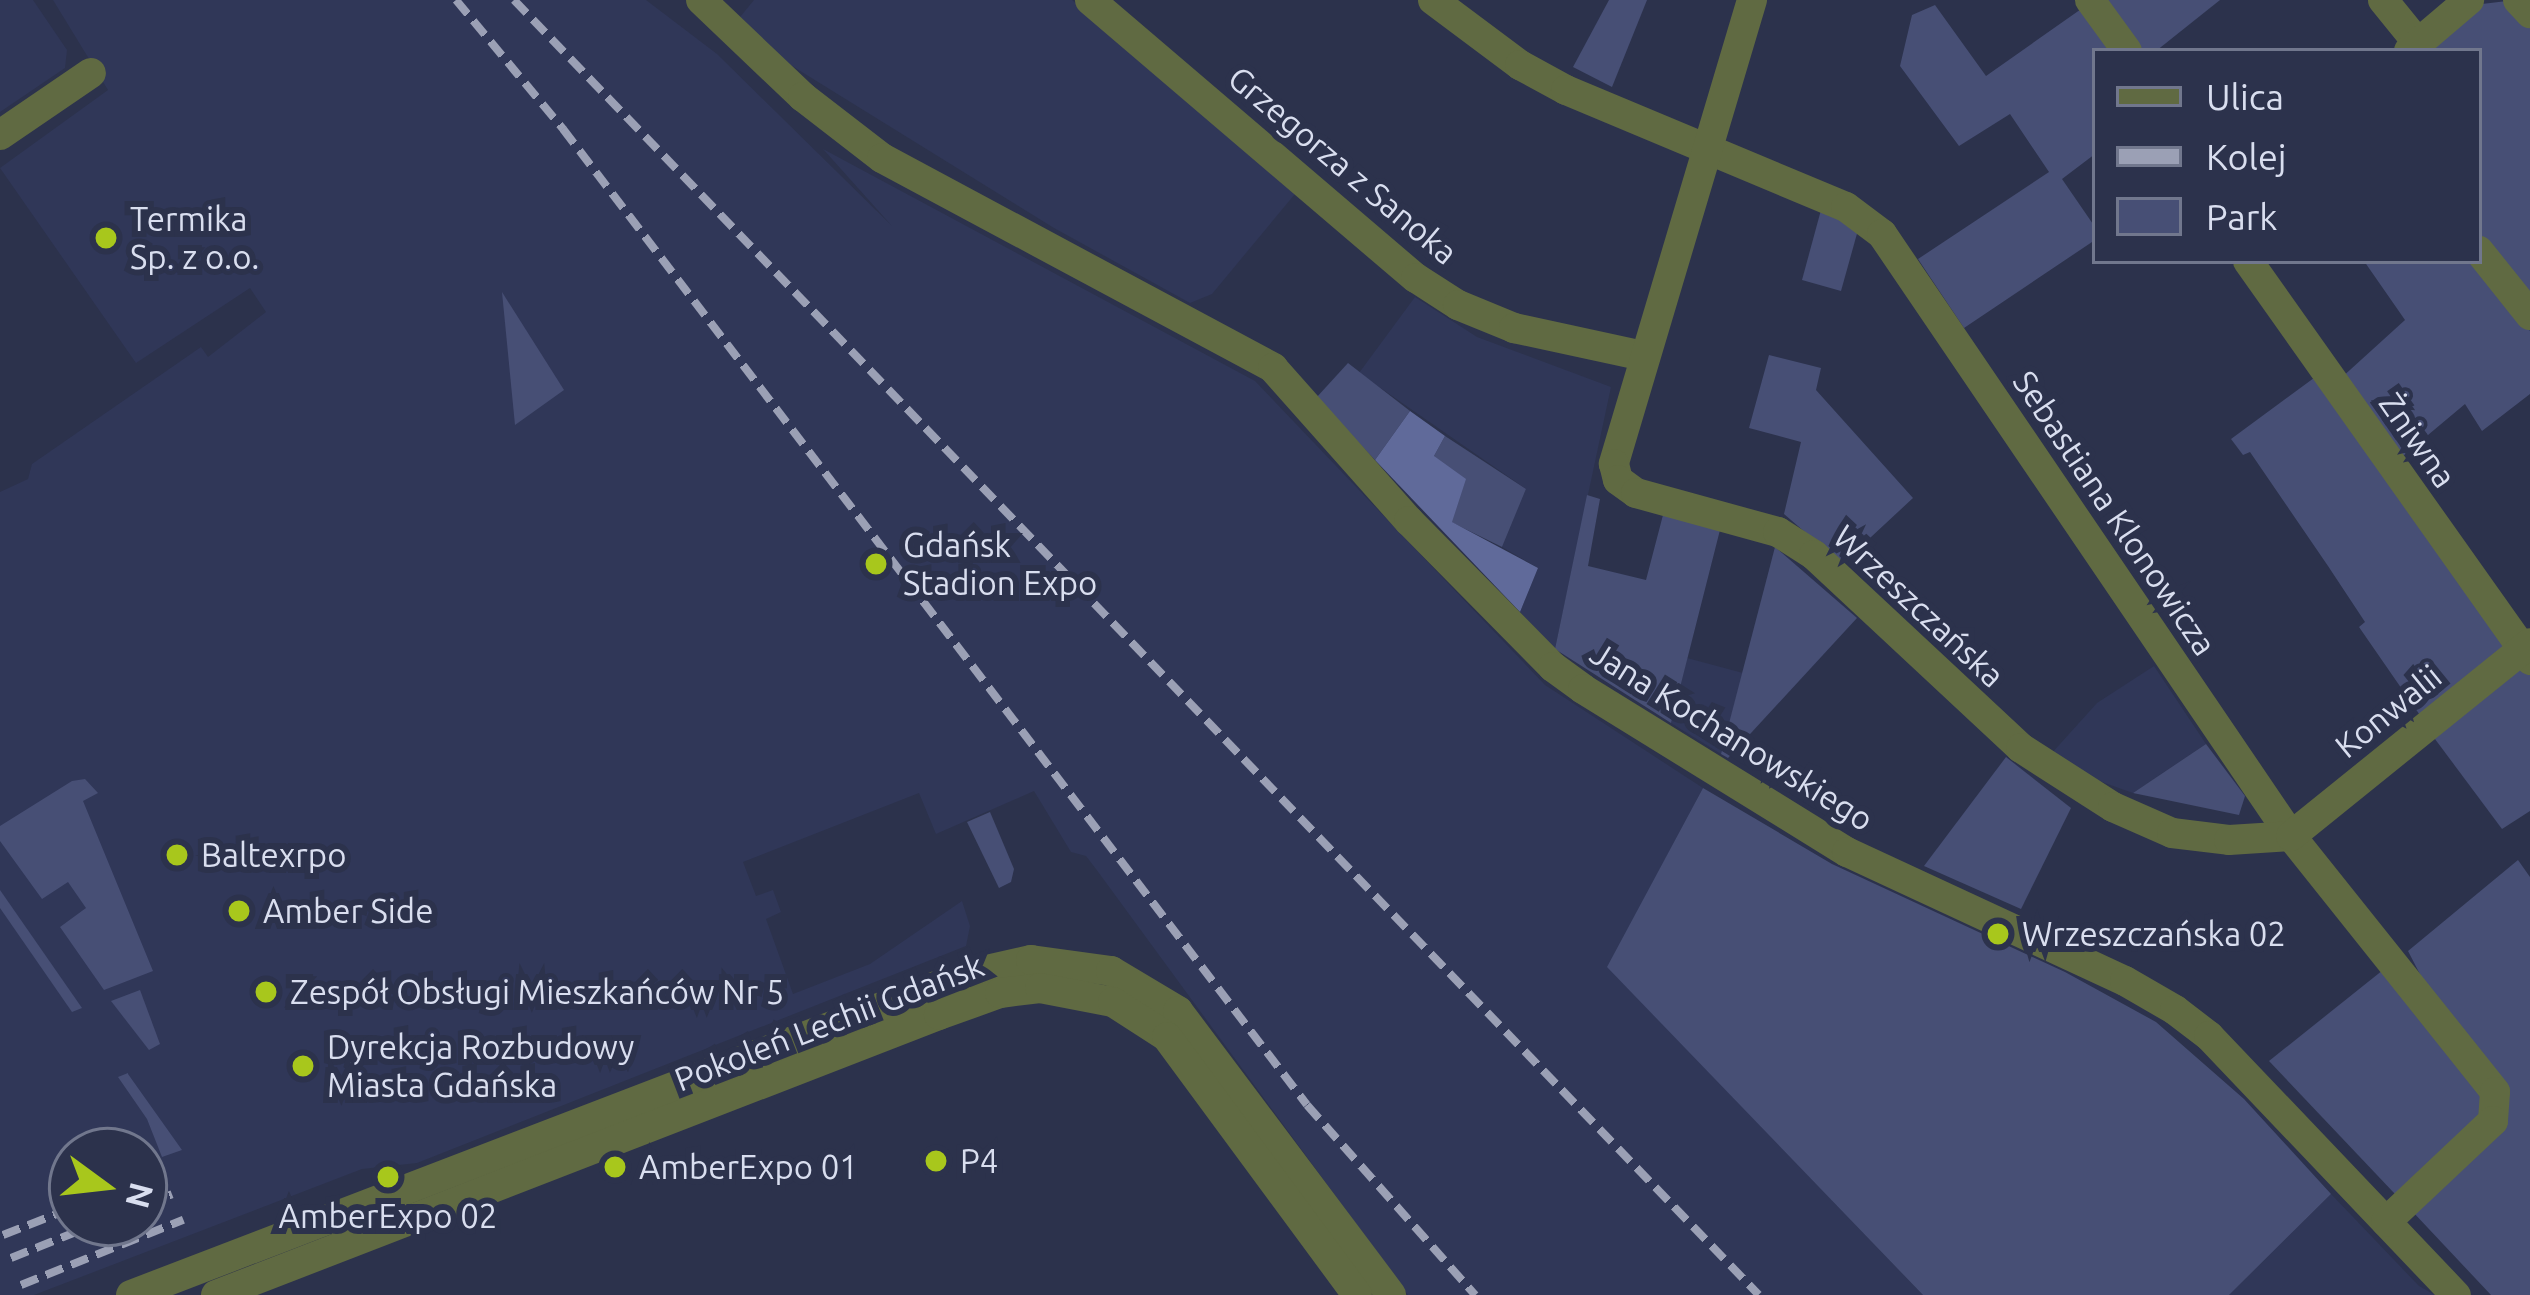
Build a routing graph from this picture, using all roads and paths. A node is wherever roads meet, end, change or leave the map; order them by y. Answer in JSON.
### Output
{"nodes":[{"id":1,"x":701,"y":0,"type":"edge"},
{"id":2,"x":1090,"y":0,"type":"edge"},
{"id":3,"x":1433,"y":0,"type":"edge"},
{"id":4,"x":1752,"y":0,"type":"edge"},
{"id":5,"x":2090,"y":0,"type":"edge"},
{"id":6,"x":2383,"y":0,"type":"edge"},
{"id":7,"x":2469,"y":0,"type":"edge"},
{"id":8,"x":2518,"y":0,"type":"edge"},
{"id":9,"x":2530,"y":13,"type":"edge"},
{"id":10,"x":2414,"y":47,"type":"edge"},
{"id":11,"x":2125,"y":48,"type":"edge"},
{"id":12,"x":91,"y":73,"type":"dead end"},
{"id":13,"x":0,"y":135,"type":"edge"},
{"id":14,"x":1708,"y":149,"type":"junction"},
{"id":15,"x":2482,"y":255,"type":"edge"},
{"id":16,"x":2250,"y":264,"type":"edge"},
{"id":17,"x":2530,"y":315,"type":"edge"},
{"id":18,"x":1644,"y":356,"type":"junction"},
{"id":19,"x":2527,"y":650,"type":"edge"},
{"id":20,"x":2291,"y":836,"type":"junction"},
{"id":21,"x":970,"y":988,"type":"junction"},
{"id":22,"x":520,"y":1164,"type":"junction"},
{"id":23,"x":2386,"y":1222,"type":"junction"},
{"id":24,"x":134,"y":1295,"type":"edge"},
{"id":25,"x":216,"y":1295,"type":"edge"},
{"id":26,"x":1357,"y":1295,"type":"edge"},
{"id":27,"x":1391,"y":1295,"type":"edge"},
{"id":28,"x":2456,"y":1295,"type":"edge"}],
"edges":[{"from":1,"to":23,"type":"street","name":"Jana Kochanowskiego"},
{"from":2,"to":18,"type":"street","name":"Grzegorza z Sanoka"},
{"from":3,"to":14,"type":"street","name":"Sebastiana Klonowicza"},
{"from":4,"to":14,"type":"street","name":"Wrzeszczańska"},
{"from":5,"to":11,"type":"street"},
{"from":6,"to":10,"type":"street"},
{"from":7,"to":10,"type":"street"},
{"from":8,"to":9,"type":"street"},
{"from":12,"to":13,"type":"street"},
{"from":14,"to":18,"type":"street","name":"Wrzeszczańska"},
{"from":14,"to":20,"type":"street","name":"Sebastiana Klonowicza"},
{"from":15,"to":17,"type":"street"},
{"from":16,"to":19,"type":"street","name":"Żniwna"},
{"from":18,"to":20,"type":"street","name":"Wrzeszczańska"},
{"from":19,"to":20,"type":"street","name":"Konwalii"},
{"from":20,"to":23,"type":"street","name":"Sebastiana Klonowicza"},
{"from":21,"to":22,"type":"street","name":"Pokoleń Lechii Gdańsk"},
{"from":21,"to":26,"type":"street","name":"Pokoleń Lechii Gdańsk"},
{"from":21,"to":27,"type":"street","name":"Pokoleń Lechii Gdańsk"},
{"from":22,"to":24,"type":"street","name":"Pokoleń Lechii Gdańsk"},
{"from":22,"to":25,"type":"street","name":"Pokoleń Lechii Gdańsk"},
{"from":23,"to":28,"type":"street","name":"Jana Kochanowskiego"}]}
